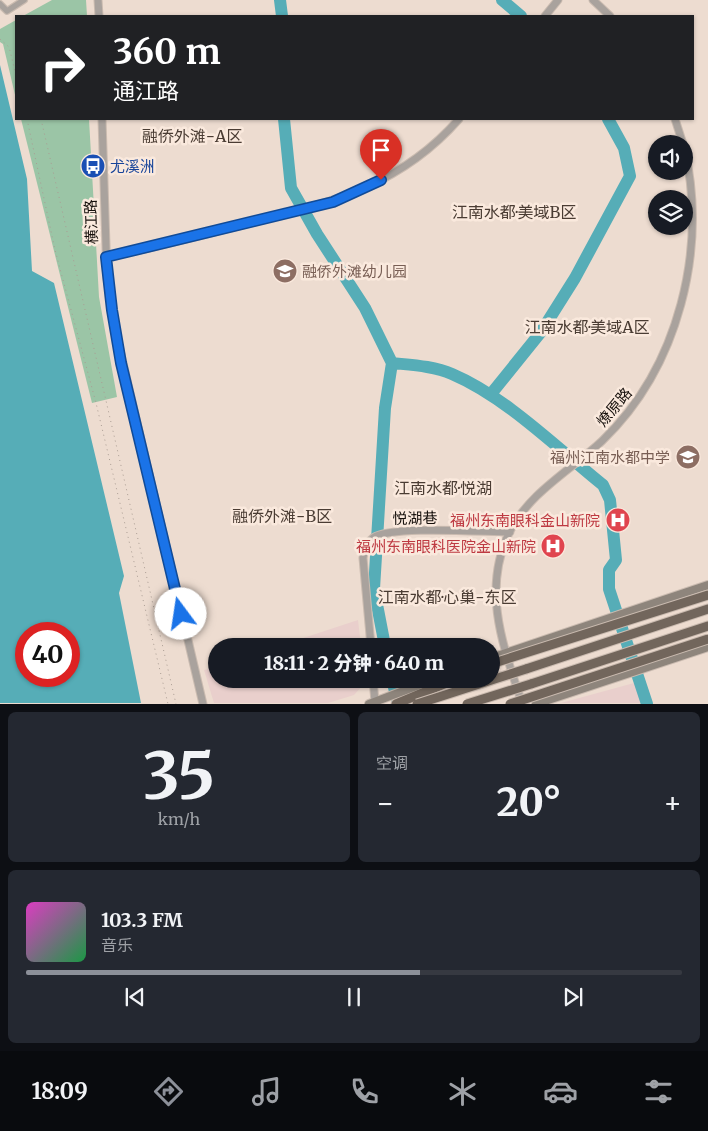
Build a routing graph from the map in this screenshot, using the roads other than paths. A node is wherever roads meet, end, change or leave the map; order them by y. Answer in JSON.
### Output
{"nodes":[{"id":1,"x":24,"y":0,"type":"edge"},
{"id":2,"x":98,"y":0,"type":"edge"},
{"id":3,"x":558,"y":0,"type":"edge"},
{"id":4,"x":593,"y":0,"type":"edge"},
{"id":5,"x":0,"y":4,"type":"edge"},
{"id":6,"x":99,"y":15,"type":"edge"},
{"id":7,"x":545,"y":15,"type":"edge"},
{"id":8,"x":609,"y":15,"type":"edge"},
{"id":9,"x":102,"y":120,"type":"edge"},
{"id":10,"x":458,"y":120,"type":"edge"},
{"id":11,"x":676,"y":120,"type":"edge"},
{"id":12,"x":680,"y":135,"type":"edge"},
{"id":13,"x":691,"y":180,"type":"edge"},
{"id":14,"x":106,"y":257,"type":"junction"},
{"id":15,"x":510,"y":532,"type":"junction"},
{"id":16,"x":708,"y":585,"type":"edge"},
{"id":17,"x":708,"y":595,"type":"edge"},
{"id":18,"x":708,"y":609,"type":"edge"},
{"id":19,"x":708,"y":626,"type":"edge"},
{"id":20,"x":370,"y":638,"type":"edge"},
{"id":21,"x":708,"y":639,"type":"edge"},
{"id":22,"x":708,"y":648,"type":"edge"},
{"id":23,"x":505,"y":652,"type":"junction"},
{"id":24,"x":500,"y":654,"type":"edge"},
{"id":25,"x":500,"y":661,"type":"edge"},
{"id":26,"x":373,"y":688,"type":"edge"},
{"id":27,"x":411,"y":688,"type":"edge"},
{"id":28,"x":434,"y":688,"type":"edge"},
{"id":29,"x":372,"y":703,"type":"edge"},
{"id":30,"x":203,"y":704,"type":"edge"},
{"id":31,"x":396,"y":704,"type":"edge"},
{"id":32,"x":418,"y":704,"type":"edge"},
{"id":33,"x":468,"y":704,"type":"edge"},
{"id":34,"x":510,"y":704,"type":"edge"},
{"id":35,"x":522,"y":704,"type":"edge"},
{"id":36,"x":536,"y":704,"type":"edge"}],
"edges":[{"from":1,"to":5,"type":"street"},
{"from":2,"to":6,"type":"street"},
{"from":3,"to":7,"type":"street"},
{"from":4,"to":8,"type":"street"},
{"from":9,"to":14,"type":"street","name":"横江路"},
{"from":10,"to":14,"type":"street"},
{"from":11,"to":12,"type":"street","name":"燎原路"},
{"from":13,"to":15,"type":"street","name":"燎原路"},
{"from":14,"to":30,"type":"street","name":"横江路"},
{"from":15,"to":20,"type":"street","name":"悦湖巷"},
{"from":15,"to":23,"type":"street","name":"燎原路"},
{"from":16,"to":23,"type":"main road"},
{"from":17,"to":25,"type":"highway","bridge":true},
{"from":18,"to":32,"type":"highway","bridge":true},
{"from":19,"to":33,"type":"highway","bridge":true},
{"from":21,"to":34,"type":"highway","bridge":true},
{"from":22,"to":36,"type":"main road"},
{"from":23,"to":24,"type":"main road"},
{"from":23,"to":35,"type":"street","name":"燎原路"},
{"from":26,"to":29,"type":"street"},
{"from":27,"to":29,"type":"main road"},
{"from":28,"to":31,"type":"highway"}]}
